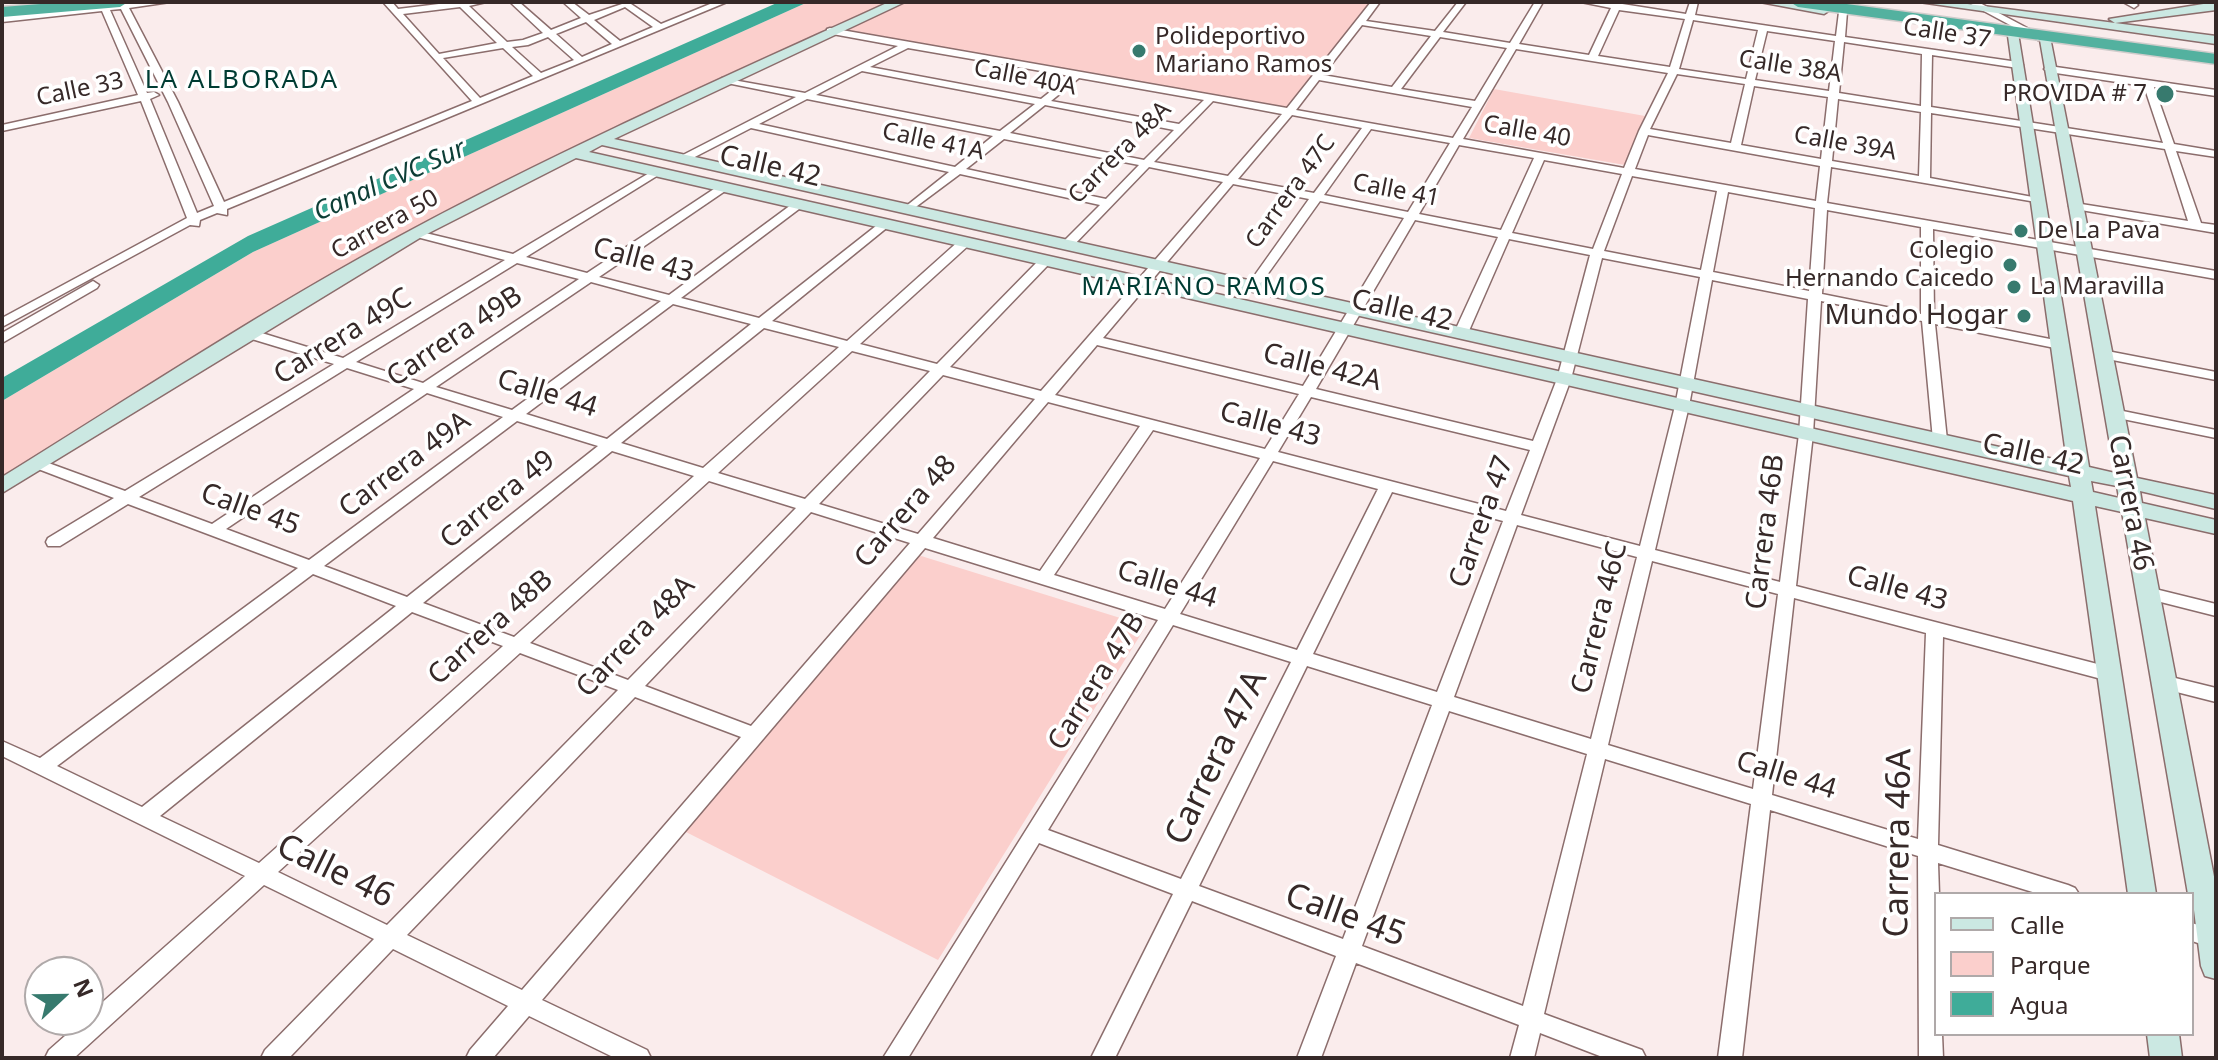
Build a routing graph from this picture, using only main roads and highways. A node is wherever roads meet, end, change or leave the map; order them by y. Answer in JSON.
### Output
{"nodes":[{"id":1,"x":1798,"y":2,"type":"edge"},
{"id":2,"x":117,"y":6,"type":"edge"},
{"id":3,"x":2,"y":12,"type":"edge"},
{"id":4,"x":1901,"y":13,"type":"edge"},
{"id":5,"x":2036,"y":31,"type":"junction"},
{"id":6,"x":2216,"y":42,"type":"edge"},
{"id":7,"x":2216,"y":61,"type":"edge"}],
"edges":[{"from":1,"to":4,"type":"highway"},
{"from":2,"to":3,"type":"highway"},
{"from":4,"to":5,"type":"highway"},
{"from":4,"to":5,"type":"highway"},
{"from":5,"to":6,"type":"highway"},
{"from":5,"to":7,"type":"highway"}]}
